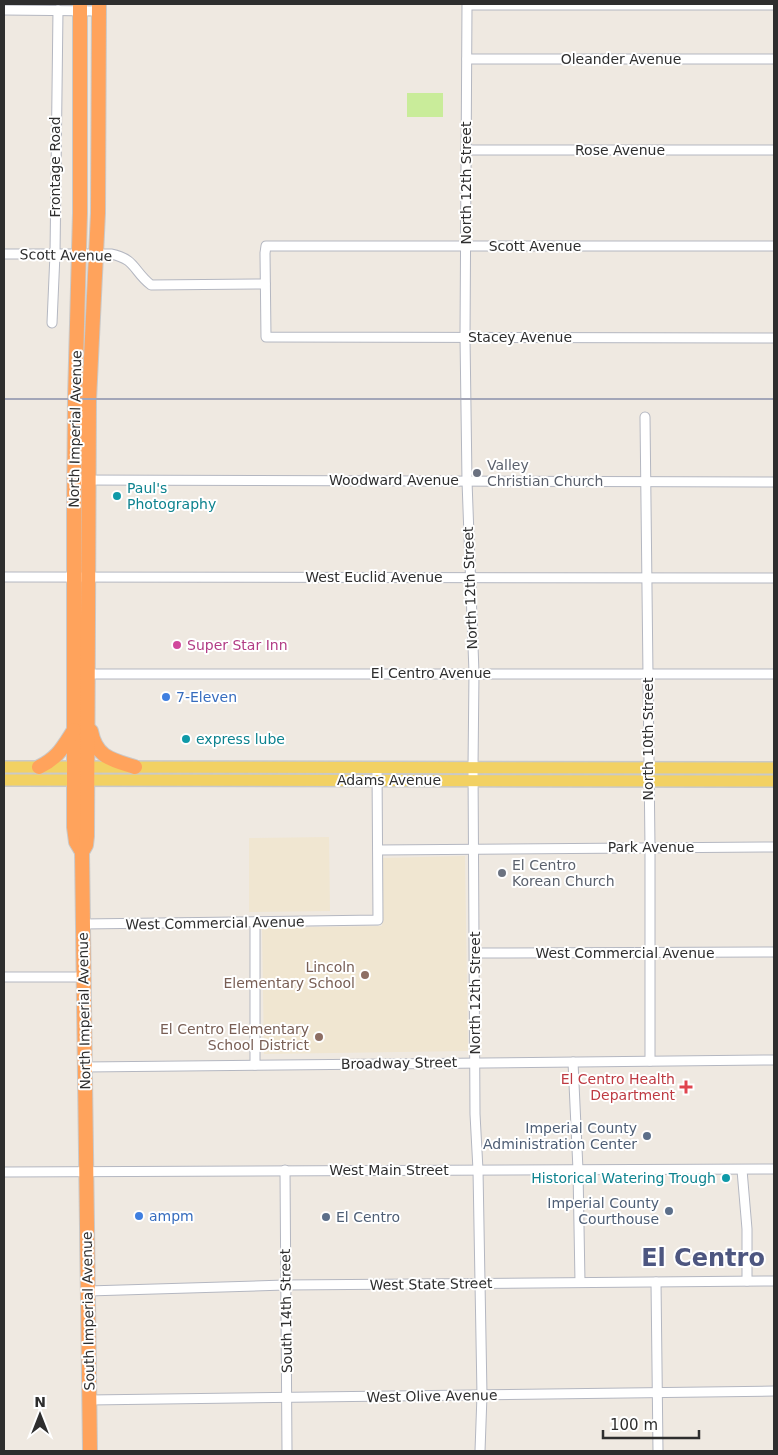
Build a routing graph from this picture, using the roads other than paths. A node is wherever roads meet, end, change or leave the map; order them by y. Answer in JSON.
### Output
{"nodes":[{"id":1,"x":774,"y":5,"type":"edge"},
{"id":2,"x":80,"y":7,"type":"edge"},
{"id":3,"x":99,"y":8,"type":"edge"},
{"id":4,"x":4,"y":10,"type":"edge"},
{"id":5,"x":58,"y":10,"type":"junction"},
{"id":6,"x":467,"y":59,"type":"junction"},
{"id":7,"x":774,"y":59,"type":"edge"},
{"id":8,"x":466,"y":150,"type":"junction"},
{"id":9,"x":774,"y":150,"type":"edge"},
{"id":10,"x":466,"y":246,"type":"junction"},
{"id":11,"x":774,"y":246,"type":"edge"},
{"id":12,"x":4,"y":254,"type":"edge"},
{"id":13,"x":54,"y":254,"type":"junction"},
{"id":14,"x":79,"y":254,"type":"junction"},
{"id":15,"x":96,"y":254,"type":"junction"},
{"id":16,"x":265,"y":284,"type":"junction"},
{"id":17,"x":52,"y":323,"type":"dead end"},
{"id":18,"x":465,"y":337,"type":"junction"},
{"id":19,"x":774,"y":338,"type":"edge"},
{"id":20,"x":645,"y":418,"type":"dead end"},
{"id":21,"x":81,"y":480,"type":"junction"},
{"id":22,"x":467,"y":480,"type":"junction"},
{"id":23,"x":646,"y":482,"type":"junction"},
{"id":24,"x":774,"y":482,"type":"edge"},
{"id":25,"x":4,"y":577,"type":"edge"},
{"id":26,"x":74,"y":577,"type":"junction"},
{"id":27,"x":89,"y":577,"type":"junction"},
{"id":28,"x":469,"y":577,"type":"junction"},
{"id":29,"x":774,"y":578,"type":"edge"},
{"id":30,"x":648,"y":579,"type":"junction"},
{"id":31,"x":474,"y":673,"type":"junction"},
{"id":32,"x":88,"y":674,"type":"junction"},
{"id":33,"x":648,"y":674,"type":"junction"},
{"id":34,"x":774,"y":674,"type":"edge"},
{"id":35,"x":88,"y":702,"type":"junction"},
{"id":36,"x":75,"y":729,"type":"junction"},
{"id":37,"x":472,"y":766,"type":"junction"},
{"id":38,"x":4,"y":767,"type":"edge"},
{"id":39,"x":39,"y":767,"type":"junction"},
{"id":40,"x":135,"y":767,"type":"junction"},
{"id":41,"x":376,"y":768,"type":"junction"},
{"id":42,"x":648,"y":768,"type":"junction"},
{"id":43,"x":774,"y":768,"type":"edge"},
{"id":44,"x":81,"y":774,"type":"junction"},
{"id":45,"x":4,"y":780,"type":"edge"},
{"id":46,"x":377,"y":780,"type":"junction"},
{"id":47,"x":473,"y":780,"type":"junction"},
{"id":48,"x":648,"y":780,"type":"junction"},
{"id":49,"x":774,"y":781,"type":"edge"},
{"id":50,"x":650,"y":847,"type":"junction"},
{"id":51,"x":774,"y":847,"type":"edge"},
{"id":52,"x":474,"y":849,"type":"junction"},
{"id":53,"x":378,"y":850,"type":"junction"},
{"id":54,"x":254,"y":922,"type":"junction"},
{"id":55,"x":83,"y":924,"type":"junction"},
{"id":56,"x":774,"y":952,"type":"edge"},
{"id":57,"x":475,"y":953,"type":"junction"},
{"id":58,"x":650,"y":954,"type":"junction"},
{"id":59,"x":4,"y":976,"type":"edge"},
{"id":60,"x":83,"y":978,"type":"junction"},
{"id":61,"x":774,"y":1060,"type":"edge"},
{"id":62,"x":650,"y":1061,"type":"junction"},
{"id":63,"x":573,"y":1062,"type":"junction"},
{"id":64,"x":475,"y":1063,"type":"junction"},
{"id":65,"x":255,"y":1065,"type":"junction"},
{"id":66,"x":84,"y":1067,"type":"junction"},
{"id":67,"x":284,"y":1170,"type":"junction"},
{"id":68,"x":478,"y":1170,"type":"junction"},
{"id":69,"x":578,"y":1170,"type":"junction"},
{"id":70,"x":742,"y":1170,"type":"junction"},
{"id":71,"x":774,"y":1170,"type":"edge"},
{"id":72,"x":86,"y":1171,"type":"junction"},
{"id":73,"x":4,"y":1172,"type":"edge"},
{"id":74,"x":747,"y":1281,"type":"junction"},
{"id":75,"x":774,"y":1281,"type":"edge"},
{"id":76,"x":580,"y":1282,"type":"junction"},
{"id":77,"x":656,"y":1282,"type":"junction"},
{"id":78,"x":479,"y":1283,"type":"junction"},
{"id":79,"x":285,"y":1285,"type":"junction"},
{"id":80,"x":88,"y":1290,"type":"junction"},
{"id":81,"x":774,"y":1391,"type":"edge"},
{"id":82,"x":658,"y":1393,"type":"junction"},
{"id":83,"x":482,"y":1395,"type":"junction"},
{"id":84,"x":287,"y":1398,"type":"junction"},
{"id":85,"x":89,"y":1400,"type":"junction"},
{"id":86,"x":90,"y":1451,"type":"edge"},
{"id":87,"x":287,"y":1451,"type":"edge"},
{"id":88,"x":480,"y":1451,"type":"edge"},
{"id":89,"x":658,"y":1451,"type":"edge"}],
"edges":[{"from":1,"to":6,"type":"street","name":"North 12th Street"},
{"from":2,"to":3,"type":"street"},
{"from":2,"to":5,"type":"street"},
{"from":2,"to":14,"type":"highway","name":"North Imperial Avenue"},
{"from":3,"to":15,"type":"highway","name":"North Imperial Avenue"},
{"from":4,"to":5,"type":"street"},
{"from":5,"to":13,"type":"street","name":"Frontage Road"},
{"from":6,"to":7,"type":"street","name":"Oleander Avenue"},
{"from":6,"to":8,"type":"street","name":"North 12th Street"},
{"from":8,"to":9,"type":"street","name":"Rose Avenue"},
{"from":8,"to":10,"type":"street","name":"North 12th Street"},
{"from":10,"to":11,"type":"street","name":"Scott Avenue"},
{"from":10,"to":16,"type":"street","name":"Scott Avenue"},
{"from":10,"to":18,"type":"street","name":"North 12th Street"},
{"from":12,"to":13,"type":"street","name":"Scott Avenue"},
{"from":13,"to":14,"type":"street","name":"Scott Avenue"},
{"from":13,"to":17,"type":"street","name":"Frontage Road"},
{"from":14,"to":15,"type":"street","name":"Scott Avenue"},
{"from":14,"to":21,"type":"highway","name":"North Imperial Avenue"},
{"from":15,"to":16,"type":"street","name":"Scott Avenue"},
{"from":15,"to":21,"type":"highway","name":"North Imperial Avenue"},
{"from":16,"to":18,"type":"street","name":"Stacey Avenue"},
{"from":18,"to":19,"type":"street","name":"Stacey Avenue"},
{"from":18,"to":22,"type":"street","name":"North 12th Street"},
{"from":20,"to":23,"type":"street","name":"North 10th Street"},
{"from":21,"to":22,"type":"street","name":"Woodward Avenue"},
{"from":21,"to":26,"type":"highway","name":"North Imperial Avenue"},
{"from":21,"to":27,"type":"highway","name":"North Imperial Avenue"},
{"from":22,"to":23,"type":"street","name":"Woodward Avenue"},
{"from":22,"to":28,"type":"street","name":"North 12th Street"},
{"from":23,"to":24,"type":"street","name":"Woodward Avenue"},
{"from":23,"to":30,"type":"street","name":"North 10th Street"},
{"from":25,"to":26,"type":"street","name":"West Euclid Avenue"},
{"from":26,"to":27,"type":"street","name":"West Euclid Avenue"},
{"from":26,"to":36,"type":"highway","name":"North Imperial Avenue"},
{"from":27,"to":28,"type":"street","name":"West Euclid Avenue"},
{"from":27,"to":32,"type":"highway","name":"North Imperial Avenue"},
{"from":28,"to":30,"type":"street","name":"West Euclid Avenue"},
{"from":28,"to":31,"type":"street","name":"North 12th Street"},
{"from":29,"to":30,"type":"street","name":"West Euclid Avenue"},
{"from":30,"to":33,"type":"street","name":"North 10th Street"},
{"from":31,"to":32,"type":"street","name":"El Centro Avenue"},
{"from":31,"to":33,"type":"street","name":"El Centro Avenue"},
{"from":31,"to":37,"type":"street","name":"North 12th Street"},
{"from":32,"to":35,"type":"highway","name":"North Imperial Avenue"},
{"from":33,"to":34,"type":"street","name":"El Centro Avenue"},
{"from":33,"to":42,"type":"street","name":"North 10th Street"},
{"from":35,"to":40,"type":"highway"},
{"from":35,"to":44,"type":"highway","name":"North Imperial Avenue"},
{"from":36,"to":39,"type":"highway"},
{"from":36,"to":44,"type":"highway","name":"North Imperial Avenue"},
{"from":37,"to":41,"type":"main road","name":"Adams Avenue"},
{"from":37,"to":42,"type":"main road","name":"Adams Avenue"},
{"from":37,"to":47,"type":"street","name":"North 12th Street"},
{"from":38,"to":39,"type":"main road","name":"Adams Avenue"},
{"from":39,"to":44,"type":"main road","name":"Adams Avenue"},
{"from":40,"to":41,"type":"main road","name":"Adams Avenue"},
{"from":40,"to":44,"type":"main road","name":"Adams Avenue"},
{"from":41,"to":46,"type":"street"},
{"from":42,"to":43,"type":"main road","name":"Adams Avenue"},
{"from":42,"to":48,"type":"street","name":"North 10th Street"},
{"from":44,"to":45,"type":"main road","name":"Adams Avenue"},
{"from":44,"to":46,"type":"main road","name":"Adams Avenue"},
{"from":44,"to":55,"type":"highway","name":"North Imperial Avenue"},
{"from":46,"to":47,"type":"main road","name":"Adams Avenue"},
{"from":46,"to":53,"type":"street"},
{"from":47,"to":48,"type":"main road","name":"Adams Avenue"},
{"from":47,"to":52,"type":"street","name":"North 12th Street"},
{"from":48,"to":49,"type":"main road","name":"Adams Avenue"},
{"from":48,"to":50,"type":"street","name":"North 10th Street"},
{"from":50,"to":51,"type":"street","name":"Park Avenue"},
{"from":50,"to":52,"type":"street","name":"Park Avenue"},
{"from":50,"to":58,"type":"street","name":"North 10th Street"},
{"from":52,"to":53,"type":"street","name":"Park Avenue"},
{"from":52,"to":57,"type":"street","name":"North 12th Street"},
{"from":53,"to":54,"type":"street","name":"West Commercial Avenue"},
{"from":54,"to":55,"type":"street","name":"West Commercial Avenue"},
{"from":54,"to":65,"type":"street"},
{"from":55,"to":60,"type":"highway","name":"North Imperial Avenue"},
{"from":56,"to":58,"type":"street","name":"West Commercial Avenue"},
{"from":57,"to":58,"type":"street","name":"West Commercial Avenue"},
{"from":57,"to":64,"type":"street","name":"North 12th Street"},
{"from":58,"to":62,"type":"street","name":"North 10th Street"},
{"from":59,"to":60,"type":"street"},
{"from":60,"to":66,"type":"highway","name":"North Imperial Avenue"},
{"from":61,"to":62,"type":"street","name":"Broadway Street"},
{"from":62,"to":63,"type":"street","name":"Broadway Street"},
{"from":63,"to":64,"type":"street","name":"Broadway Street"},
{"from":63,"to":69,"type":"street"},
{"from":64,"to":65,"type":"street","name":"Broadway Street"},
{"from":64,"to":68,"type":"street","name":"North 12th Street"},
{"from":65,"to":66,"type":"street","name":"Broadway Street"},
{"from":66,"to":72,"type":"highway","name":"North Imperial Avenue"},
{"from":67,"to":68,"type":"street","name":"West Main Street"},
{"from":67,"to":72,"type":"street","name":"West Main Street"},
{"from":67,"to":79,"type":"street","name":"South 14th Street"},
{"from":68,"to":69,"type":"street","name":"West Main Street"},
{"from":68,"to":78,"type":"street","name":"North 12th Street"},
{"from":69,"to":70,"type":"street","name":"West Main Street"},
{"from":69,"to":76,"type":"street"},
{"from":70,"to":71,"type":"street","name":"West Main Street"},
{"from":70,"to":74,"type":"street"},
{"from":72,"to":73,"type":"street","name":"West Main Street"},
{"from":72,"to":80,"type":"highway","name":"South Imperial Avenue"},
{"from":74,"to":75,"type":"street","name":"West State Street"},
{"from":74,"to":77,"type":"street","name":"West State Street"},
{"from":76,"to":77,"type":"street","name":"West State Street"},
{"from":76,"to":78,"type":"street","name":"West State Street"},
{"from":77,"to":82,"type":"street"},
{"from":78,"to":79,"type":"street","name":"West State Street"},
{"from":78,"to":83,"type":"street","name":"North 12th Street"},
{"from":79,"to":80,"type":"street","name":"West State Street"},
{"from":79,"to":84,"type":"street","name":"South 14th Street"},
{"from":80,"to":85,"type":"highway","name":"South Imperial Avenue"},
{"from":81,"to":82,"type":"street","name":"West Olive Avenue"},
{"from":82,"to":83,"type":"street","name":"West Olive Avenue"},
{"from":82,"to":89,"type":"street"},
{"from":83,"to":84,"type":"street","name":"West Olive Avenue"},
{"from":83,"to":88,"type":"street","name":"North 12th Street"},
{"from":84,"to":85,"type":"street","name":"West Olive Avenue"},
{"from":84,"to":87,"type":"street","name":"South 14th Street"},
{"from":85,"to":86,"type":"highway","name":"South Imperial Avenue"}]}
